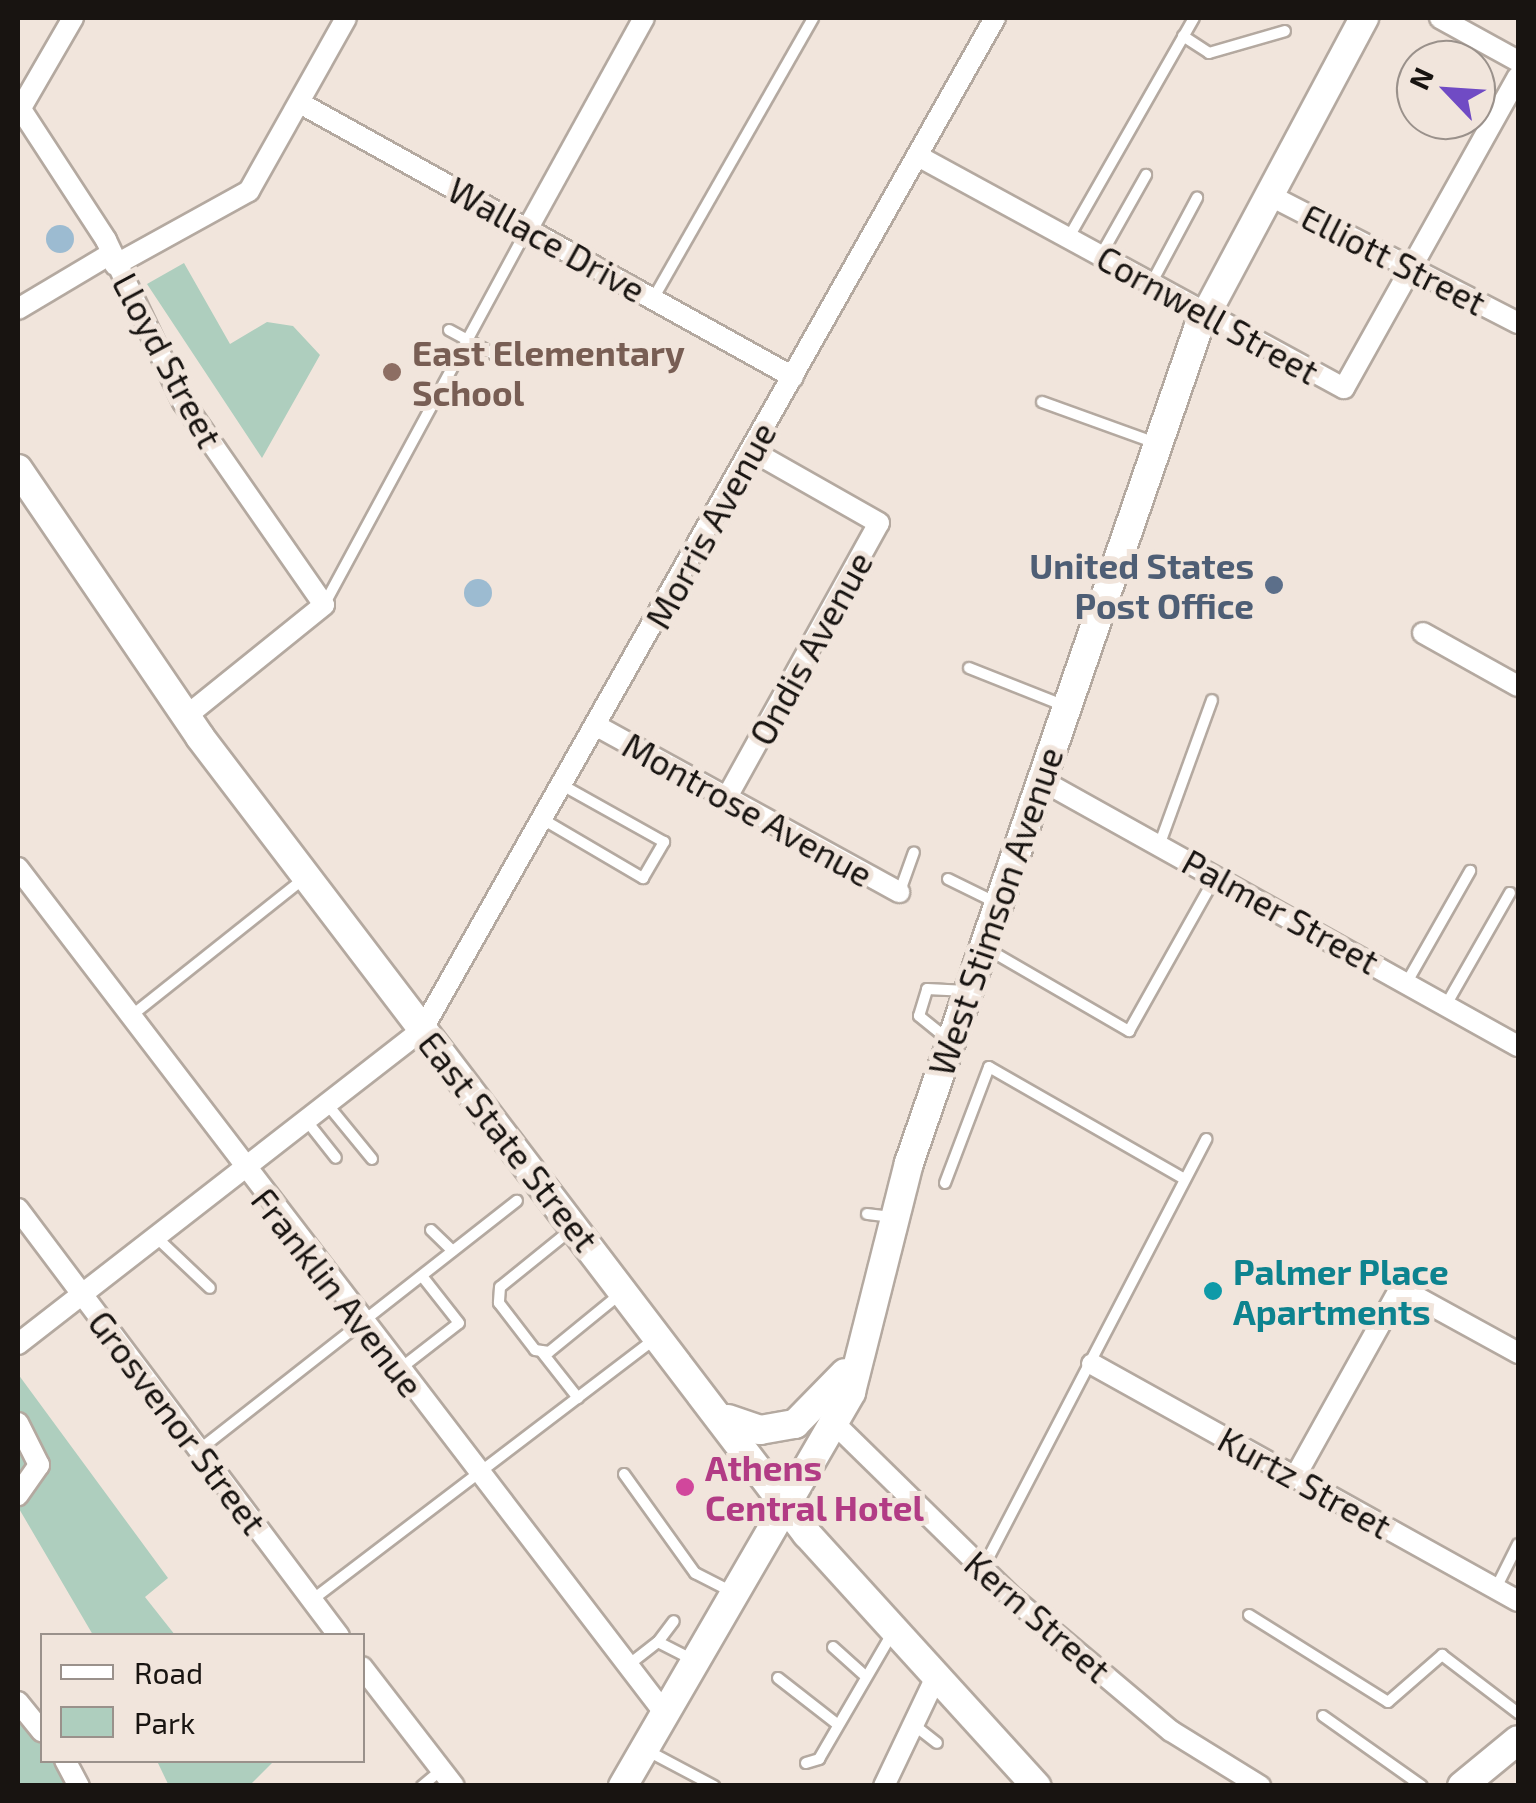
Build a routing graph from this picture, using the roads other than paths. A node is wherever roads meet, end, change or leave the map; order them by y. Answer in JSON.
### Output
{"nodes":[{"id":1,"x":72,"y":18,"type":"edge"},
{"id":2,"x":346,"y":18,"type":"edge"},
{"id":3,"x":644,"y":18,"type":"edge"},
{"id":4,"x":814,"y":18,"type":"edge"},
{"id":5,"x":995,"y":18,"type":"edge"},
{"id":6,"x":1194,"y":18,"type":"edge"},
{"id":7,"x":1364,"y":18,"type":"edge"},
{"id":8,"x":1440,"y":18,"type":"edge"},
{"id":9,"x":1285,"y":31,"type":"dead end"},
{"id":10,"x":1183,"y":36,"type":"junction"},
{"id":11,"x":1518,"y":61,"type":"edge"},
{"id":12,"x":1518,"y":77,"type":"edge"},
{"id":13,"x":300,"y":102,"type":"junction"},
{"id":14,"x":20,"y":112,"type":"edge"},
{"id":15,"x":918,"y":156,"type":"junction"},
{"id":16,"x":1146,"y":175,"type":"dead end"},
{"id":17,"x":1269,"y":195,"type":"junction"},
{"id":18,"x":1197,"y":198,"type":"dead end"},
{"id":19,"x":528,"y":228,"type":"junction"},
{"id":20,"x":1068,"y":238,"type":"junction"},
{"id":21,"x":1100,"y":256,"type":"junction"},
{"id":22,"x":114,"y":259,"type":"junction"},
{"id":23,"x":1413,"y":268,"type":"junction"},
{"id":24,"x":1150,"y":284,"type":"junction"},
{"id":25,"x":653,"y":298,"type":"junction"},
{"id":26,"x":18,"y":309,"type":"edge"},
{"id":27,"x":1204,"y":314,"type":"junction"},
{"id":28,"x":1518,"y":323,"type":"edge"},
{"id":29,"x":449,"y":330,"type":"dead end"},
{"id":30,"x":468,"y":340,"type":"junction"},
{"id":31,"x":499,"y":357,"type":"dead end"},
{"id":32,"x":794,"y":376,"type":"junction"},
{"id":33,"x":1042,"y":402,"type":"dead end"},
{"id":34,"x":1157,"y":444,"type":"junction"},
{"id":35,"x":752,"y":452,"type":"junction"},
{"id":36,"x":18,"y":469,"type":"edge"},
{"id":37,"x":25,"y":501,"type":"edge"},
{"id":38,"x":324,"y":605,"type":"junction"},
{"id":39,"x":1423,"y":632,"type":"dead end"},
{"id":40,"x":969,"y":668,"type":"dead end"},
{"id":41,"x":1518,"y":686,"type":"edge"},
{"id":42,"x":1212,"y":700,"type":"dead end"},
{"id":43,"x":1066,"y":706,"type":"junction"},
{"id":44,"x":185,"y":717,"type":"junction"},
{"id":45,"x":597,"y":726,"type":"junction"},
{"id":46,"x":1040,"y":780,"type":"junction"},
{"id":47,"x":564,"y":786,"type":"junction"},
{"id":48,"x":727,"y":797,"type":"junction"},
{"id":49,"x":544,"y":820,"type":"junction"},
{"id":50,"x":1160,"y":843,"type":"junction"},
{"id":51,"x":914,"y":852,"type":"dead end"},
{"id":52,"x":18,"y":868,"type":"edge"},
{"id":53,"x":1470,"y":871,"type":"dead end"},
{"id":54,"x":1217,"y":875,"type":"junction"},
{"id":55,"x":307,"y":877,"type":"junction"},
{"id":56,"x":948,"y":880,"type":"dead end"},
{"id":57,"x":899,"y":892,"type":"joint"},
{"id":58,"x":1510,"y":893,"type":"dead end"},
{"id":59,"x":998,"y":904,"type":"junction"},
{"id":60,"x":983,"y":946,"type":"junction"},
{"id":61,"x":1407,"y":982,"type":"junction"},
{"id":62,"x":968,"y":991,"type":"junction"},
{"id":63,"x":1446,"y":1005,"type":"junction"},
{"id":64,"x":130,"y":1016,"type":"junction"},
{"id":65,"x":422,"y":1030,"type":"junction"},
{"id":66,"x":950,"y":1042,"type":"junction"},
{"id":67,"x":1518,"y":1046,"type":"edge"},
{"id":68,"x":326,"y":1104,"type":"junction"},
{"id":69,"x":306,"y":1120,"type":"junction"},
{"id":70,"x":1206,"y":1139,"type":"dead end"},
{"id":71,"x":336,"y":1158,"type":"dead end"},
{"id":72,"x":372,"y":1160,"type":"dead end"},
{"id":73,"x":243,"y":1168,"type":"junction"},
{"id":74,"x":1184,"y":1178,"type":"junction"},
{"id":75,"x":945,"y":1183,"type":"dead end"},
{"id":76,"x":517,"y":1201,"type":"dead end"},
{"id":77,"x":18,"y":1209,"type":"edge"},
{"id":78,"x":576,"y":1225,"type":"junction"},
{"id":79,"x":431,"y":1230,"type":"dead end"},
{"id":80,"x":155,"y":1237,"type":"junction"},
{"id":81,"x":453,"y":1251,"type":"junction"},
{"id":82,"x":422,"y":1276,"type":"junction"},
{"id":83,"x":210,"y":1288,"type":"dead end"},
{"id":84,"x":626,"y":1290,"type":"junction"},
{"id":85,"x":82,"y":1294,"type":"junction"},
{"id":86,"x":360,"y":1324,"type":"junction"},
{"id":87,"x":661,"y":1334,"type":"junction"},
{"id":88,"x":865,"y":1342,"type":"junction"},
{"id":89,"x":18,"y":1344,"type":"edge"},
{"id":90,"x":541,"y":1351,"type":"junction"},
{"id":91,"x":1518,"y":1354,"type":"edge"},
{"id":92,"x":1092,"y":1364,"type":"junction"},
{"id":93,"x":397,"y":1370,"type":"junction"},
{"id":94,"x":578,"y":1398,"type":"junction"},
{"id":95,"x":726,"y":1418,"type":"junction"},
{"id":96,"x":18,"y":1423,"type":"edge"},
{"id":97,"x":834,"y":1424,"type":"junction"},
{"id":98,"x":198,"y":1450,"type":"junction"},
{"id":99,"x":479,"y":1474,"type":"junction"},
{"id":100,"x":624,"y":1474,"type":"dead end"},
{"id":101,"x":1295,"y":1477,"type":"junction"},
{"id":102,"x":18,"y":1495,"type":"edge"},
{"id":103,"x":786,"y":1504,"type":"junction"},
{"id":104,"x":1518,"y":1544,"type":"edge"},
{"id":105,"x":981,"y":1571,"type":"junction"},
{"id":106,"x":1496,"y":1588,"type":"junction"},
{"id":107,"x":730,"y":1591,"type":"junction"},
{"id":108,"x":312,"y":1600,"type":"junction"},
{"id":109,"x":1518,"y":1601,"type":"edge"},
{"id":110,"x":1249,"y":1614,"type":"dead end"},
{"id":111,"x":674,"y":1621,"type":"dead end"},
{"id":112,"x":894,"y":1631,"type":"junction"},
{"id":113,"x":337,"y":1633,"type":"edge"},
{"id":114,"x":658,"y":1642,"type":"junction"},
{"id":115,"x":833,"y":1647,"type":"dead end"},
{"id":116,"x":692,"y":1659,"type":"junction"},
{"id":117,"x":627,"y":1667,"type":"junction"},
{"id":118,"x":365,"y":1670,"type":"edge"},
{"id":119,"x":863,"y":1674,"type":"junction"},
{"id":120,"x":778,"y":1678,"type":"dead end"},
{"id":121,"x":936,"y":1678,"type":"junction"},
{"id":122,"x":18,"y":1702,"type":"edge"},
{"id":123,"x":664,"y":1711,"type":"junction"},
{"id":124,"x":1518,"y":1713,"type":"edge"},
{"id":125,"x":1322,"y":1716,"type":"dead end"},
{"id":126,"x":837,"y":1724,"type":"junction"},
{"id":127,"x":914,"y":1724,"type":"junction"},
{"id":128,"x":40,"y":1730,"type":"edge"},
{"id":129,"x":1518,"y":1740,"type":"edge"},
{"id":130,"x":937,"y":1743,"type":"dead end"},
{"id":131,"x":643,"y":1748,"type":"junction"},
{"id":132,"x":806,"y":1762,"type":"dead end"},
{"id":133,"x":67,"y":1763,"type":"edge"},
{"id":134,"x":448,"y":1778,"type":"edge"},
{"id":135,"x":79,"y":1786,"type":"edge"},
{"id":136,"x":422,"y":1786,"type":"edge"},
{"id":137,"x":623,"y":1786,"type":"edge"},
{"id":138,"x":714,"y":1786,"type":"edge"},
{"id":139,"x":884,"y":1786,"type":"edge"},
{"id":140,"x":1036,"y":1786,"type":"edge"},
{"id":141,"x":1260,"y":1786,"type":"edge"},
{"id":142,"x":1422,"y":1786,"type":"edge"},
{"id":143,"x":1462,"y":1786,"type":"edge"}],
"edges":[{"from":1,"to":14,"type":"street"},
{"from":2,"to":13,"type":"street"},
{"from":3,"to":19,"type":"street"},
{"from":4,"to":25,"type":"lane"},
{"from":5,"to":15,"type":"street","name":"Morris Avenue"},
{"from":6,"to":10,"type":"lane"},
{"from":7,"to":17,"type":"main road","name":"West Stimson Avenue"},
{"from":8,"to":11,"type":"street"},
{"from":9,"to":10,"type":"lane"},
{"from":10,"to":20,"type":"lane"},
{"from":12,"to":23,"type":"street","name":"Cornwell Street"},
{"from":13,"to":19,"type":"street","name":"Wallace Drive"},
{"from":13,"to":22,"type":"street"},
{"from":14,"to":22,"type":"street","name":"Lloyd Street"},
{"from":15,"to":20,"type":"street","name":"Cornwell Street"},
{"from":15,"to":32,"type":"street","name":"Morris Avenue"},
{"from":16,"to":21,"type":"lane"},
{"from":17,"to":23,"type":"street","name":"Elliott Street"},
{"from":17,"to":27,"type":"main road","name":"West Stimson Avenue"},
{"from":18,"to":24,"type":"lane"},
{"from":19,"to":25,"type":"street","name":"Wallace Drive"},
{"from":19,"to":30,"type":"lane"},
{"from":20,"to":21,"type":"street","name":"Cornwell Street"},
{"from":21,"to":24,"type":"street","name":"Cornwell Street"},
{"from":22,"to":26,"type":"street"},
{"from":22,"to":38,"type":"street","name":"Lloyd Street"},
{"from":23,"to":27,"type":"street","name":"Cornwell Street"},
{"from":23,"to":28,"type":"street","name":"Elliott Street"},
{"from":24,"to":27,"type":"street","name":"Cornwell Street"},
{"from":25,"to":32,"type":"street","name":"Wallace Drive"},
{"from":27,"to":34,"type":"main road","name":"West Stimson Avenue"},
{"from":29,"to":30,"type":"lane"},
{"from":30,"to":31,"type":"lane"},
{"from":30,"to":38,"type":"lane"},
{"from":32,"to":35,"type":"street","name":"Morris Avenue"},
{"from":33,"to":34,"type":"lane"},
{"from":34,"to":43,"type":"main road","name":"West Stimson Avenue"},
{"from":35,"to":45,"type":"street","name":"Morris Avenue"},
{"from":35,"to":48,"type":"street","name":"Ondis Avenue"},
{"from":36,"to":37,"type":"main road","name":"East State Street"},
{"from":37,"to":44,"type":"main road","name":"East State Street"},
{"from":38,"to":44,"type":"street"},
{"from":39,"to":41,"type":"street"},
{"from":40,"to":43,"type":"lane"},
{"from":42,"to":50,"type":"lane"},
{"from":43,"to":46,"type":"main road","name":"West Stimson Avenue"},
{"from":44,"to":55,"type":"main road","name":"East State Street"},
{"from":45,"to":47,"type":"street","name":"Morris Avenue"},
{"from":45,"to":48,"type":"street","name":"Montrose Avenue"},
{"from":46,"to":50,"type":"street","name":"Palmer Street"},
{"from":46,"to":59,"type":"main road","name":"West Stimson Avenue"},
{"from":47,"to":49,"type":"street","name":"Morris Avenue"},
{"from":47,"to":49,"type":"lane"},
{"from":48,"to":57,"type":"street","name":"Montrose Avenue"},
{"from":49,"to":65,"type":"street","name":"Morris Avenue"},
{"from":50,"to":54,"type":"street","name":"Palmer Street"},
{"from":51,"to":57,"type":"lane"},
{"from":52,"to":64,"type":"street","name":"Franklin Avenue"},
{"from":53,"to":61,"type":"lane"},
{"from":54,"to":60,"type":"lane"},
{"from":54,"to":61,"type":"street","name":"Palmer Street"},
{"from":55,"to":64,"type":"lane"},
{"from":55,"to":65,"type":"main road","name":"East State Street"},
{"from":56,"to":59,"type":"lane"},
{"from":58,"to":63,"type":"lane"},
{"from":59,"to":60,"type":"main road","name":"West Stimson Avenue"},
{"from":60,"to":62,"type":"main road","name":"West Stimson Avenue"},
{"from":61,"to":63,"type":"street","name":"Palmer Street"},
{"from":62,"to":66,"type":"main road","name":"West Stimson Avenue"},
{"from":62,"to":66,"type":"lane"},
{"from":63,"to":67,"type":"street","name":"Palmer Street"},
{"from":64,"to":73,"type":"street","name":"Franklin Avenue"},
{"from":65,"to":68,"type":"street"},
{"from":65,"to":78,"type":"main road","name":"East State Street"},
{"from":66,"to":88,"type":"main road","name":"West Stimson Avenue"},
{"from":68,"to":69,"type":"street"},
{"from":68,"to":72,"type":"lane"},
{"from":69,"to":71,"type":"lane"},
{"from":69,"to":73,"type":"street"},
{"from":70,"to":74,"type":"lane"},
{"from":73,"to":80,"type":"street"},
{"from":73,"to":86,"type":"street","name":"Franklin Avenue"},
{"from":74,"to":75,"type":"lane"},
{"from":74,"to":92,"type":"lane"},
{"from":76,"to":81,"type":"lane"},
{"from":77,"to":85,"type":"street","name":"Grosvenor Street"},
{"from":78,"to":84,"type":"main road","name":"East State Street"},
{"from":78,"to":90,"type":"lane"},
{"from":79,"to":81,"type":"lane"},
{"from":80,"to":83,"type":"lane"},
{"from":80,"to":85,"type":"street"},
{"from":81,"to":82,"type":"lane"},
{"from":82,"to":86,"type":"lane"},
{"from":82,"to":93,"type":"lane"},
{"from":84,"to":87,"type":"main road","name":"East State Street"},
{"from":84,"to":90,"type":"lane"},
{"from":85,"to":89,"type":"street"},
{"from":85,"to":98,"type":"street","name":"Grosvenor Street"},
{"from":86,"to":93,"type":"street","name":"Franklin Avenue"},
{"from":86,"to":98,"type":"lane"},
{"from":87,"to":94,"type":"lane"},
{"from":87,"to":95,"type":"main road","name":"East State Street"},
{"from":88,"to":95,"type":"main road"},
{"from":88,"to":97,"type":"main road","name":"West Stimson Avenue"},
{"from":90,"to":94,"type":"lane"},
{"from":91,"to":101,"type":"street"},
{"from":92,"to":101,"type":"street","name":"Kurtz Street"},
{"from":92,"to":105,"type":"lane"},
{"from":93,"to":99,"type":"street","name":"Franklin Avenue"},
{"from":94,"to":99,"type":"lane"},
{"from":95,"to":103,"type":"main road","name":"East State Street"},
{"from":96,"to":102,"type":"street"},
{"from":97,"to":103,"type":"main road","name":"West Stimson Avenue"},
{"from":97,"to":105,"type":"street","name":"Kern Street"},
{"from":98,"to":108,"type":"street","name":"Grosvenor Street"},
{"from":99,"to":108,"type":"lane"},
{"from":99,"to":117,"type":"street","name":"Franklin Avenue"},
{"from":100,"to":107,"type":"lane"},
{"from":101,"to":106,"type":"street","name":"Kurtz Street"},
{"from":103,"to":107,"type":"main road","name":"West Stimson Avenue"},
{"from":103,"to":112,"type":"main road","name":"East State Street"},
{"from":104,"to":106,"type":"lane"},
{"from":105,"to":141,"type":"street","name":"Kern Street"},
{"from":106,"to":109,"type":"street","name":"Kurtz Street"},
{"from":107,"to":116,"type":"main road","name":"West Stimson Avenue"},
{"from":108,"to":113,"type":"street","name":"Grosvenor Street"},
{"from":110,"to":124,"type":"lane"},
{"from":111,"to":114,"type":"lane"},
{"from":112,"to":119,"type":"lane"},
{"from":112,"to":121,"type":"main road","name":"East State Street"},
{"from":114,"to":116,"type":"lane"},
{"from":114,"to":117,"type":"lane"},
{"from":115,"to":119,"type":"lane"},
{"from":116,"to":123,"type":"main road","name":"West Stimson Avenue"},
{"from":117,"to":123,"type":"street","name":"Franklin Avenue"},
{"from":118,"to":134,"type":"street"},
{"from":119,"to":126,"type":"lane"},
{"from":120,"to":126,"type":"lane"},
{"from":121,"to":127,"type":"street"},
{"from":121,"to":140,"type":"main road","name":"East State Street"},
{"from":122,"to":128,"type":"street"},
{"from":123,"to":131,"type":"main road","name":"West Stimson Avenue"},
{"from":125,"to":142,"type":"lane"},
{"from":126,"to":132,"type":"lane"},
{"from":127,"to":130,"type":"lane"},
{"from":127,"to":139,"type":"street"},
{"from":129,"to":143,"type":"main road"},
{"from":131,"to":137,"type":"main road","name":"West Stimson Avenue"},
{"from":131,"to":138,"type":"lane"},
{"from":133,"to":135,"type":"street"},
{"from":134,"to":136,"type":"lane"}]}
